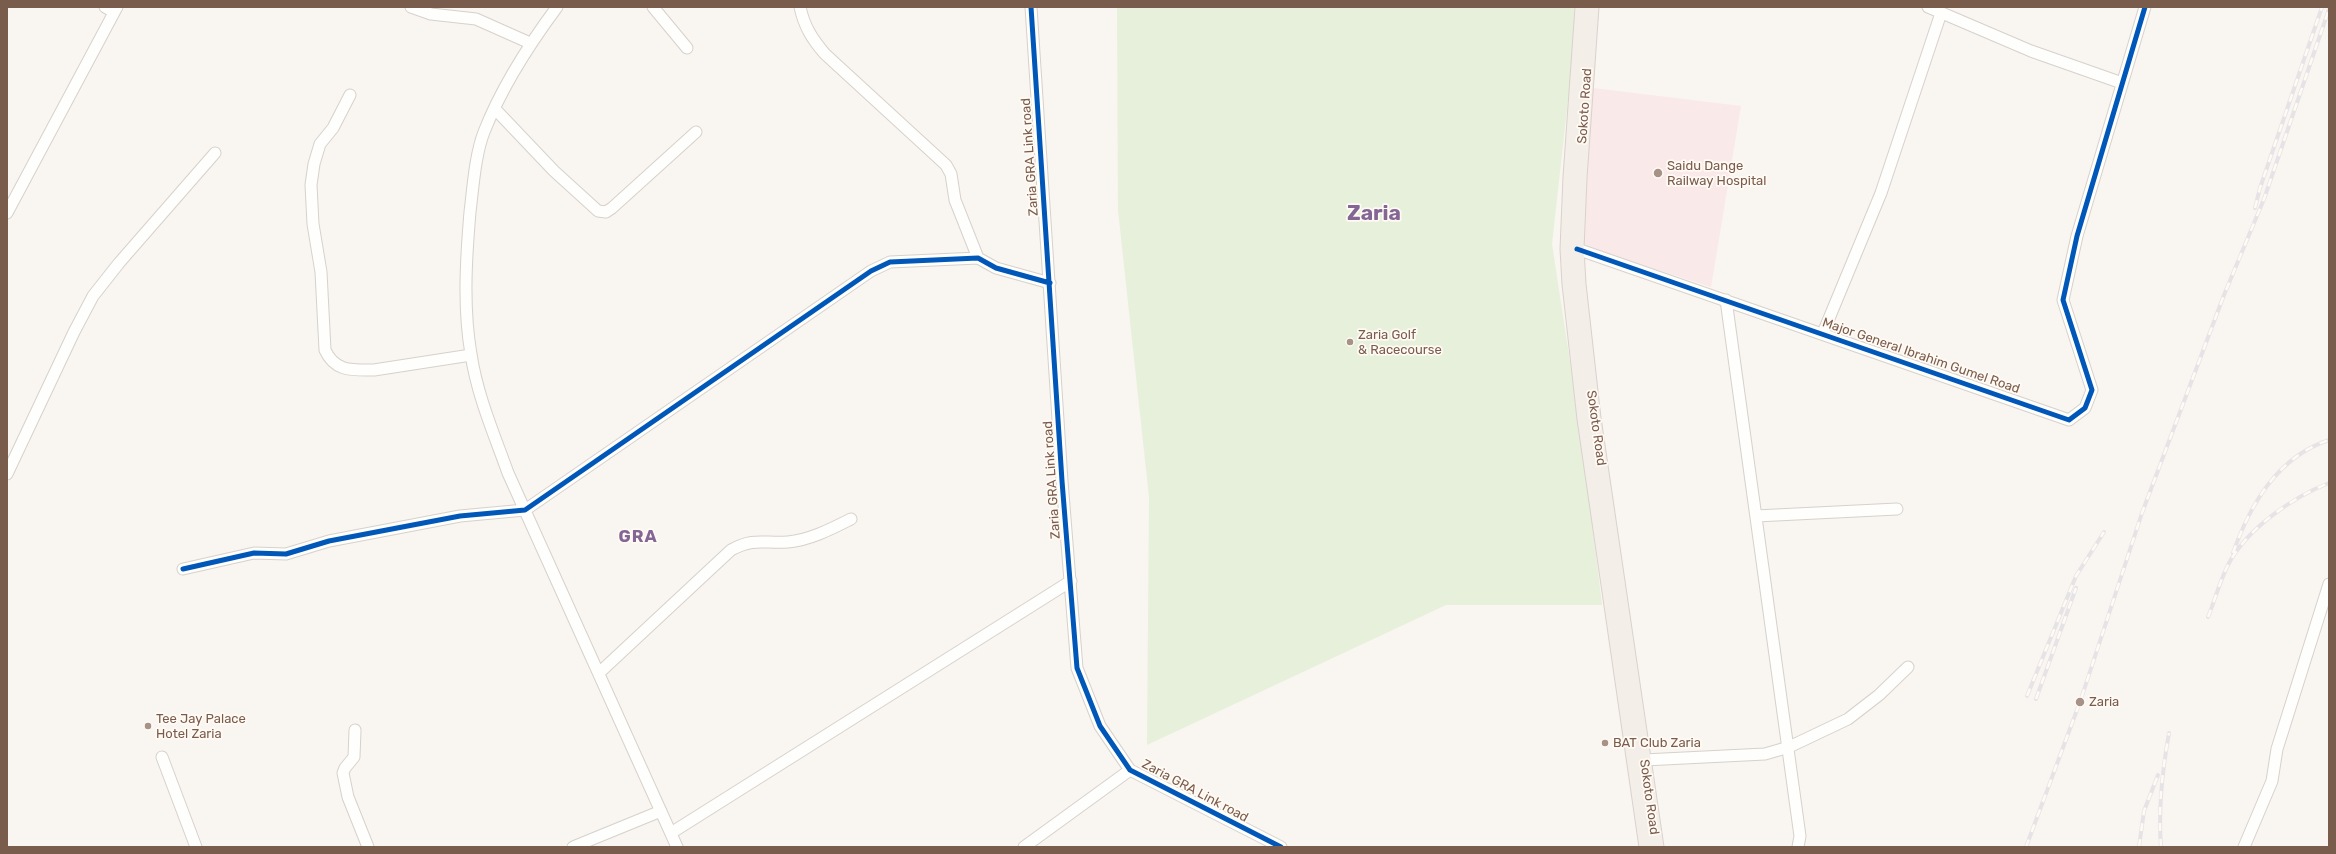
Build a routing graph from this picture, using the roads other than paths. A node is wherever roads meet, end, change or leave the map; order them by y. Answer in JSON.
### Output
{"nodes":[{"id":1,"x":411,"y":7,"type":"edge"},
{"id":2,"x":557,"y":7,"type":"edge"},
{"id":3,"x":653,"y":7,"type":"edge"},
{"id":4,"x":800,"y":7,"type":"edge"},
{"id":5,"x":1031,"y":7,"type":"edge"},
{"id":6,"x":1582,"y":7,"type":"edge"},
{"id":7,"x":1592,"y":7,"type":"edge"},
{"id":8,"x":1928,"y":7,"type":"edge"},
{"id":9,"x":2145,"y":7,"type":"edge"},
{"id":10,"x":112,"y":9,"type":"edge"},
{"id":11,"x":1943,"y":11,"type":"edge"},
{"id":12,"x":530,"y":43,"type":"junction"},
{"id":13,"x":687,"y":48,"type":"dead end"},
{"id":14,"x":2122,"y":83,"type":"junction"},
{"id":15,"x":350,"y":95,"type":"dead end"},
{"id":16,"x":495,"y":109,"type":"junction"},
{"id":17,"x":696,"y":132,"type":"dead end"},
{"id":18,"x":215,"y":153,"type":"dead end"},
{"id":19,"x":7,"y":213,"type":"edge"},
{"id":20,"x":1577,"y":248,"type":"junction"},
{"id":21,"x":978,"y":258,"type":"junction"},
{"id":22,"x":1050,"y":283,"type":"junction"},
{"id":23,"x":1726,"y":300,"type":"junction"},
{"id":24,"x":1823,"y":333,"type":"junction"},
{"id":25,"x":471,"y":355,"type":"junction"},
{"id":26,"x":7,"y":474,"type":"edge"},
{"id":27,"x":1897,"y":509,"type":"dead end"},
{"id":28,"x":526,"y":510,"type":"junction"},
{"id":29,"x":1756,"y":516,"type":"junction"},
{"id":30,"x":851,"y":520,"type":"dead end"},
{"id":31,"x":183,"y":569,"type":"dead end"},
{"id":32,"x":1071,"y":581,"type":"junction"},
{"id":33,"x":2329,"y":584,"type":"edge"},
{"id":34,"x":1908,"y":667,"type":"dead end"},
{"id":35,"x":599,"y":673,"type":"junction"},
{"id":36,"x":355,"y":730,"type":"dead end"},
{"id":37,"x":1788,"y":747,"type":"junction"},
{"id":38,"x":162,"y":757,"type":"dead end"},
{"id":39,"x":1644,"y":760,"type":"junction"},
{"id":40,"x":1130,"y":770,"type":"junction"},
{"id":41,"x":661,"y":811,"type":"junction"},
{"id":42,"x":671,"y":833,"type":"junction"},
{"id":43,"x":1270,"y":844,"type":"edge"},
{"id":44,"x":196,"y":847,"type":"edge"},
{"id":45,"x":368,"y":847,"type":"edge"},
{"id":46,"x":573,"y":847,"type":"edge"},
{"id":47,"x":677,"y":847,"type":"edge"},
{"id":48,"x":1024,"y":847,"type":"edge"},
{"id":49,"x":1281,"y":847,"type":"edge"},
{"id":50,"x":1646,"y":847,"type":"edge"},
{"id":51,"x":1657,"y":847,"type":"edge"},
{"id":52,"x":1798,"y":847,"type":"edge"},
{"id":53,"x":2244,"y":847,"type":"edge"}],
"edges":[{"from":1,"to":12,"type":"street"},
{"from":2,"to":12,"type":"street"},
{"from":3,"to":13,"type":"street"},
{"from":4,"to":21,"type":"street"},
{"from":5,"to":22,"type":"street","name":"Zaria GRA Link road"},
{"from":6,"to":50,"type":"main road","name":"Sokoto Road"},
{"from":7,"to":20,"type":"main road","name":"Sokoto Road"},
{"from":8,"to":11,"type":"street"},
{"from":9,"to":14,"type":"street"},
{"from":10,"to":19,"type":"street"},
{"from":11,"to":14,"type":"street"},
{"from":11,"to":24,"type":"street"},
{"from":12,"to":16,"type":"street"},
{"from":14,"to":24,"type":"street","name":"Major General Ibrahim Gumel Road"},
{"from":15,"to":25,"type":"street"},
{"from":16,"to":17,"type":"street"},
{"from":16,"to":25,"type":"street"},
{"from":18,"to":26,"type":"street"},
{"from":20,"to":23,"type":"street","name":"Major General Ibrahim Gumel Road"},
{"from":20,"to":39,"type":"main road","name":"Sokoto Road"},
{"from":21,"to":22,"type":"street"},
{"from":21,"to":28,"type":"street"},
{"from":22,"to":32,"type":"street","name":"Zaria GRA Link road"},
{"from":23,"to":24,"type":"street","name":"Major General Ibrahim Gumel Road"},
{"from":23,"to":29,"type":"street"},
{"from":25,"to":28,"type":"street"},
{"from":27,"to":29,"type":"street"},
{"from":28,"to":31,"type":"street"},
{"from":28,"to":35,"type":"street"},
{"from":29,"to":37,"type":"street"},
{"from":30,"to":35,"type":"street"},
{"from":32,"to":40,"type":"street","name":"Zaria GRA Link road"},
{"from":32,"to":42,"type":"street"},
{"from":33,"to":53,"type":"street"},
{"from":34,"to":37,"type":"street"},
{"from":35,"to":41,"type":"street"},
{"from":36,"to":45,"type":"street"},
{"from":37,"to":39,"type":"street"},
{"from":37,"to":52,"type":"street"},
{"from":38,"to":44,"type":"street"},
{"from":39,"to":51,"type":"main road","name":"Sokoto Road"},
{"from":40,"to":43,"type":"street","name":"Zaria GRA Link road"},
{"from":40,"to":48,"type":"street"},
{"from":41,"to":42,"type":"street"},
{"from":41,"to":46,"type":"street"},
{"from":42,"to":47,"type":"street"},
{"from":43,"to":49,"type":"street","name":"Zaria GRA Link road"}]}
